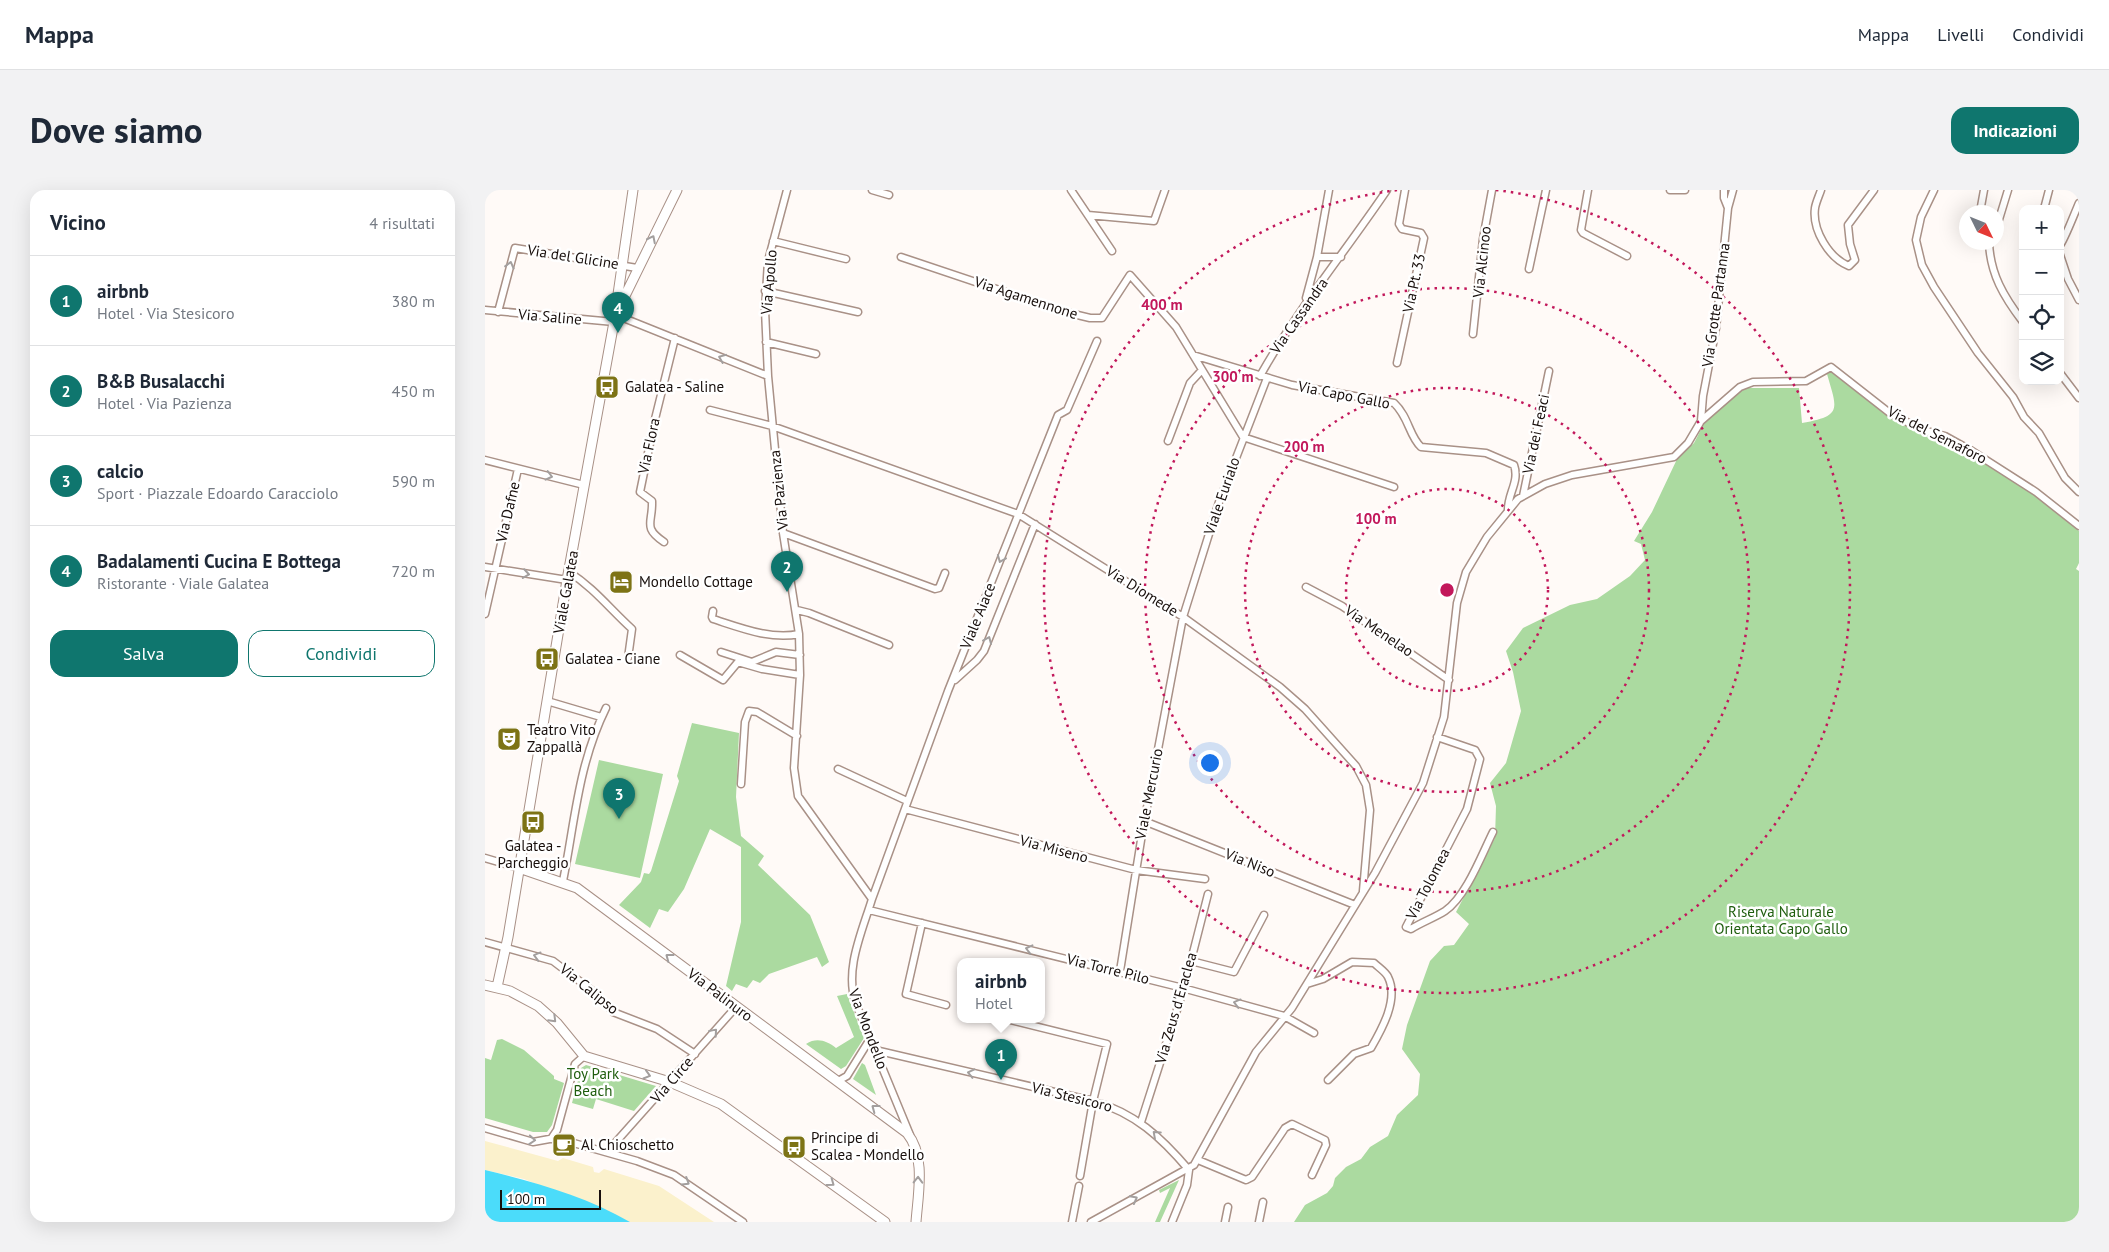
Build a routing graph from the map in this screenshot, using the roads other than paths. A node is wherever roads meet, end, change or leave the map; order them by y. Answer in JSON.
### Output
{"nodes":[{"id":1,"x":633,"y":190,"type":"edge"},
{"id":2,"x":677,"y":190,"type":"edge"},
{"id":3,"x":787,"y":190,"type":"edge"},
{"id":4,"x":872,"y":190,"type":"edge"},
{"id":5,"x":1071,"y":190,"type":"edge"},
{"id":6,"x":1165,"y":190,"type":"edge"},
{"id":7,"x":1329,"y":190,"type":"edge"},
{"id":8,"x":1387,"y":190,"type":"edge"},
{"id":9,"x":1405,"y":190,"type":"edge"},
{"id":10,"x":1492,"y":190,"type":"edge"},
{"id":11,"x":1546,"y":190,"type":"edge"},
{"id":12,"x":1588,"y":190,"type":"edge"},
{"id":13,"x":1670,"y":190,"type":"edge"},
{"id":14,"x":1685,"y":190,"type":"edge"},
{"id":15,"x":1724,"y":190,"type":"edge"},
{"id":16,"x":1733,"y":190,"type":"edge"},
{"id":17,"x":1821,"y":190,"type":"edge"},
{"id":18,"x":1874,"y":190,"type":"edge"},
{"id":19,"x":1934,"y":190,"type":"edge"},
{"id":20,"x":1984,"y":190,"type":"edge"},
{"id":21,"x":2008,"y":190,"type":"edge"},
{"id":22,"x":2049,"y":190,"type":"edge"},
{"id":23,"x":889,"y":195,"type":"dead end"},
{"id":24,"x":2079,"y":203,"type":"edge"},
{"id":25,"x":1981,"y":205,"type":"edge"},
{"id":26,"x":2003,"y":205,"type":"edge"},
{"id":27,"x":2045,"y":205,"type":"edge"},
{"id":28,"x":1729,"y":208,"type":"junction"},
{"id":29,"x":1088,"y":215,"type":"junction"},
{"id":30,"x":773,"y":241,"type":"junction"},
{"id":31,"x":2064,"y":241,"type":"edge"},
{"id":32,"x":1989,"y":250,"type":"edge"},
{"id":33,"x":1112,"y":251,"type":"dead end"},
{"id":34,"x":1627,"y":256,"type":"dead end"},
{"id":35,"x":901,"y":257,"type":"dead end"},
{"id":36,"x":1341,"y":257,"type":"junction"},
{"id":37,"x":1317,"y":258,"type":"junction"},
{"id":38,"x":846,"y":260,"type":"dead end"},
{"id":39,"x":621,"y":264,"type":"junction"},
{"id":40,"x":2064,"y":267,"type":"edge"},
{"id":41,"x":637,"y":268,"type":"junction"},
{"id":42,"x":1529,"y":269,"type":"dead end"},
{"id":43,"x":765,"y":291,"type":"junction"},
{"id":44,"x":2079,"y":300,"type":"edge"},
{"id":45,"x":485,"y":310,"type":"edge"},
{"id":46,"x":498,"y":312,"type":"junction"},
{"id":47,"x":858,"y":312,"type":"dead end"},
{"id":48,"x":1295,"y":316,"type":"junction"},
{"id":49,"x":2019,"y":317,"type":"edge"},
{"id":50,"x":615,"y":319,"type":"junction"},
{"id":51,"x":1473,"y":334,"type":"dead end"},
{"id":52,"x":675,"y":338,"type":"junction"},
{"id":53,"x":1097,"y":341,"type":"dead end"},
{"id":54,"x":766,"y":342,"type":"junction"},
{"id":55,"x":816,"y":354,"type":"dead end"},
{"id":56,"x":1193,"y":355,"type":"junction"},
{"id":57,"x":1397,"y":363,"type":"dead end"},
{"id":58,"x":1201,"y":370,"type":"junction"},
{"id":59,"x":1549,"y":371,"type":"dead end"},
{"id":60,"x":768,"y":376,"type":"junction"},
{"id":61,"x":1260,"y":376,"type":"junction"},
{"id":62,"x":1267,"y":378,"type":"junction"},
{"id":63,"x":2064,"y":378,"type":"edge"},
{"id":64,"x":2079,"y":398,"type":"edge"},
{"id":65,"x":709,"y":410,"type":"dead end"},
{"id":66,"x":1701,"y":421,"type":"junction"},
{"id":67,"x":773,"y":426,"type":"junction"},
{"id":68,"x":1243,"y":437,"type":"junction"},
{"id":69,"x":1168,"y":441,"type":"dead end"},
{"id":70,"x":485,"y":460,"type":"edge"},
{"id":71,"x":518,"y":469,"type":"junction"},
{"id":72,"x":584,"y":485,"type":"junction"},
{"id":73,"x":1394,"y":487,"type":"dead end"},
{"id":74,"x":2079,"y":492,"type":"edge"},
{"id":75,"x":1523,"y":496,"type":"junction"},
{"id":76,"x":1508,"y":511,"type":"junction"},
{"id":77,"x":1018,"y":514,"type":"junction"},
{"id":78,"x":1035,"y":524,"type":"junction"},
{"id":79,"x":2079,"y":526,"type":"edge"},
{"id":80,"x":783,"y":533,"type":"junction"},
{"id":81,"x":664,"y":542,"type":"dead end"},
{"id":82,"x":485,"y":567,"type":"edge"},
{"id":83,"x":495,"y":569,"type":"junction"},
{"id":84,"x":945,"y":573,"type":"dead end"},
{"id":85,"x":568,"y":576,"type":"junction"},
{"id":86,"x":1306,"y":587,"type":"dead end"},
{"id":87,"x":797,"y":610,"type":"junction"},
{"id":88,"x":713,"y":611,"type":"dead end"},
{"id":89,"x":485,"y":614,"type":"edge"},
{"id":90,"x":1183,"y":617,"type":"junction"},
{"id":91,"x":799,"y":634,"type":"junction"},
{"id":92,"x":889,"y":645,"type":"dead end"},
{"id":93,"x":721,"y":652,"type":"dead end"},
{"id":94,"x":680,"y":655,"type":"dead end"},
{"id":95,"x":800,"y":655,"type":"junction"},
{"id":96,"x":628,"y":658,"type":"dead end"},
{"id":97,"x":800,"y":675,"type":"junction"},
{"id":98,"x":1449,"y":680,"type":"junction"},
{"id":99,"x":948,"y":691,"type":"junction"},
{"id":100,"x":547,"y":701,"type":"junction"},
{"id":101,"x":606,"y":708,"type":"dead end"},
{"id":102,"x":601,"y":717,"type":"junction"},
{"id":103,"x":797,"y":736,"type":"junction"},
{"id":104,"x":1437,"y":737,"type":"junction"},
{"id":105,"x":838,"y":769,"type":"dead end"},
{"id":106,"x":741,"y":784,"type":"dead end"},
{"id":107,"x":907,"y":801,"type":"junction"},
{"id":108,"x":905,"y":809,"type":"junction"},
{"id":109,"x":1144,"y":821,"type":"junction"},
{"id":110,"x":1493,"y":832,"type":"dead end"},
{"id":111,"x":485,"y":858,"type":"edge"},
{"id":112,"x":519,"y":868,"type":"junction"},
{"id":113,"x":1136,"y":870,"type":"junction"},
{"id":114,"x":1205,"y":879,"type":"dead end"},
{"id":115,"x":563,"y":881,"type":"junction"},
{"id":116,"x":1363,"y":892,"type":"junction"},
{"id":117,"x":1208,"y":894,"type":"dead end"},
{"id":118,"x":872,"y":899,"type":"junction"},
{"id":119,"x":1355,"y":906,"type":"junction"},
{"id":120,"x":869,"y":910,"type":"junction"},
{"id":121,"x":1264,"y":915,"type":"dead end"},
{"id":122,"x":921,"y":923,"type":"junction"},
{"id":123,"x":485,"y":942,"type":"edge"},
{"id":124,"x":506,"y":947,"type":"junction"},
{"id":125,"x":1191,"y":961,"type":"junction"},
{"id":126,"x":1120,"y":971,"type":"junction"},
{"id":127,"x":1307,"y":984,"type":"junction"},
{"id":128,"x":485,"y":985,"type":"edge"},
{"id":129,"x":497,"y":987,"type":"junction"},
{"id":130,"x":1184,"y":988,"type":"junction"},
{"id":131,"x":946,"y":1005,"type":"dead end"},
{"id":132,"x":736,"y":1007,"type":"junction"},
{"id":133,"x":1284,"y":1016,"type":"junction"},
{"id":134,"x":1023,"y":1023,"type":"edge"},
{"id":135,"x":1314,"y":1032,"type":"dead end"},
{"id":136,"x":870,"y":1039,"type":"junction"},
{"id":137,"x":875,"y":1050,"type":"junction"},
{"id":138,"x":695,"y":1054,"type":"junction"},
{"id":139,"x":583,"y":1056,"type":"junction"},
{"id":140,"x":1328,"y":1080,"type":"dead end"},
{"id":141,"x":839,"y":1081,"type":"junction"},
{"id":142,"x":670,"y":1082,"type":"junction"},
{"id":143,"x":1093,"y":1101,"type":"junction"},
{"id":144,"x":1141,"y":1122,"type":"junction"},
{"id":145,"x":485,"y":1128,"type":"edge"},
{"id":146,"x":551,"y":1139,"type":"junction"},
{"id":147,"x":912,"y":1139,"type":"junction"},
{"id":148,"x":607,"y":1152,"type":"junction"},
{"id":149,"x":1198,"y":1160,"type":"junction"},
{"id":150,"x":1189,"y":1170,"type":"junction"},
{"id":151,"x":1312,"y":1175,"type":"dead end"},
{"id":152,"x":1079,"y":1176,"type":"dead end"},
{"id":153,"x":1079,"y":1186,"type":"dead end"},
{"id":154,"x":1263,"y":1202,"type":"dead end"},
{"id":155,"x":1229,"y":1207,"type":"dead end"},
{"id":156,"x":882,"y":1221,"type":"edge"},
{"id":157,"x":743,"y":1222,"type":"edge"},
{"id":158,"x":916,"y":1222,"type":"edge"},
{"id":159,"x":1072,"y":1222,"type":"edge"},
{"id":160,"x":1091,"y":1222,"type":"edge"},
{"id":161,"x":1172,"y":1222,"type":"edge"},
{"id":162,"x":1225,"y":1222,"type":"edge"},
{"id":163,"x":1259,"y":1222,"type":"edge"}],
"edges":[{"from":1,"to":39,"type":"main road"},
{"from":41,"to":2,"type":"main road","one_way":true},
{"from":3,"to":30,"type":"street","name":"Via Apollo"},
{"from":4,"to":23,"type":"street"},
{"from":5,"to":29,"type":"street"},
{"from":6,"to":29,"type":"street"},
{"from":7,"to":37,"type":"street","name":"Via Cassandra"},
{"from":8,"to":36,"type":"street"},
{"from":9,"to":57,"type":"street","name":"Via Pt. 33"},
{"from":10,"to":51,"type":"street","name":"Via Alcinoo"},
{"from":11,"to":42,"type":"street"},
{"from":12,"to":34,"type":"street"},
{"from":13,"to":14,"type":"street"},
{"from":15,"to":28,"type":"street"},
{"from":16,"to":28,"type":"street","name":"Via Grotte Partanna"},
{"from":17,"to":18,"type":"street"},
{"from":19,"to":74,"type":"street"},
{"from":20,"to":25,"type":"street"},
{"from":21,"to":26,"type":"street"},
{"from":22,"to":27,"type":"street"},
{"from":24,"to":31,"type":"street"},
{"from":28,"to":66,"type":"street","name":"Via Grotte Partanna"},
{"from":29,"to":33,"type":"street"},
{"from":30,"to":38,"type":"street"},
{"from":30,"to":43,"type":"street","name":"Via Apollo"},
{"from":32,"to":49,"type":"street"},
{"from":35,"to":56,"type":"street","name":"Via Agamennone"},
{"from":36,"to":37,"type":"street"},
{"from":36,"to":48,"type":"street","name":"Via Cassandra"},
{"from":37,"to":48,"type":"street"},
{"from":39,"to":41,"type":"street","name":"Via del Glicine"},
{"from":46,"to":39,"type":"street","name":"Via del Glicine","one_way":true},
{"from":39,"to":50,"type":"main road"},
{"from":40,"to":44,"type":"street"},
{"from":41,"to":50,"type":"main road"},
{"from":43,"to":47,"type":"street"},
{"from":43,"to":54,"type":"street","name":"Via Apollo"},
{"from":45,"to":46,"type":"street","name":"Via Saline"},
{"from":46,"to":50,"type":"street","name":"Via Saline"},
{"from":48,"to":61,"type":"street","name":"Via Cassandra"},
{"from":50,"to":52,"type":"street"},
{"from":50,"to":72,"type":"main road","name":"Viale Galatea"},
{"from":60,"to":52,"type":"street","one_way":true},
{"from":52,"to":81,"type":"street","name":"Via Flora"},
{"from":53,"to":77,"type":"street","name":"Viale Aiace"},
{"from":54,"to":55,"type":"street"},
{"from":54,"to":60,"type":"street","name":"Via Apollo"},
{"from":56,"to":58,"type":"street"},
{"from":56,"to":61,"type":"street","name":"Via Capo Gallo"},
{"from":58,"to":68,"type":"street"},
{"from":58,"to":69,"type":"street"},
{"from":59,"to":75,"type":"street","name":"Via dei Feaci"},
{"from":60,"to":67,"type":"street","name":"Via Pazienza"},
{"from":61,"to":62,"type":"street","name":"Via Capo Gallo"},
{"from":62,"to":68,"type":"street","name":"Viale Eurialo"},
{"from":62,"to":76,"type":"street","name":"Via Capo Gallo"},
{"from":63,"to":64,"type":"street"},
{"from":65,"to":67,"type":"street","name":"Via Diomede"},
{"from":66,"to":75,"type":"street","name":"Via del Semaforo"},
{"from":66,"to":79,"type":"street","name":"Via del Semaforo"},
{"from":67,"to":77,"type":"street","name":"Via Diomede"},
{"from":67,"to":80,"type":"street","name":"Via Pazienza"},
{"from":68,"to":73,"type":"street"},
{"from":68,"to":90,"type":"street","name":"Viale Eurialo"},
{"from":70,"to":71,"type":"street"},
{"from":71,"to":72,"type":"street","one_way":true},
{"from":71,"to":83,"type":"street","name":"Via Dafne"},
{"from":72,"to":85,"type":"main road","name":"Viale Galatea"},
{"from":75,"to":76,"type":"street","name":"Via del Semaforo"},
{"from":76,"to":98,"type":"street"},
{"from":77,"to":78,"type":"street","name":"Via Diomede"},
{"from":77,"to":99,"type":"street","name":"Viale Aiace","one_way":true},
{"from":78,"to":90,"type":"street","name":"Via Diomede"},
{"from":99,"to":78,"type":"street","one_way":true},
{"from":80,"to":84,"type":"street"},
{"from":80,"to":87,"type":"street","name":"Via Pazienza"},
{"from":82,"to":83,"type":"street"},
{"from":83,"to":85,"type":"street","one_way":true},
{"from":83,"to":89,"type":"street","name":"Via Dafne"},
{"from":85,"to":96,"type":"street"},
{"from":85,"to":100,"type":"main road","name":"Viale Galatea"},
{"from":86,"to":98,"type":"street","name":"Via Menelao"},
{"from":87,"to":91,"type":"street","name":"Via Pazienza"},
{"from":87,"to":92,"type":"street"},
{"from":88,"to":91,"type":"street"},
{"from":90,"to":109,"type":"street","name":"Viale Mercurio"},
{"from":90,"to":116,"type":"street","name":"Via Diomede"},
{"from":91,"to":95,"type":"street","name":"Via Pazienza"},
{"from":93,"to":95,"type":"street"},
{"from":94,"to":97,"type":"street"},
{"from":95,"to":97,"type":"street","name":"Via Pazienza"},
{"from":97,"to":103,"type":"street","name":"Via Pazienza"},
{"from":98,"to":104,"type":"street"},
{"from":99,"to":107,"type":"street","name":"Viale Aiace"},
{"from":100,"to":102,"type":"street"},
{"from":100,"to":112,"type":"main road","name":"Viale Galatea"},
{"from":101,"to":102,"type":"street"},
{"from":102,"to":115,"type":"street"},
{"from":103,"to":106,"type":"street"},
{"from":103,"to":118,"type":"street","name":"Via Pazienza"},
{"from":104,"to":110,"type":"street","name":"Via Tolomea"},
{"from":104,"to":116,"type":"street"},
{"from":105,"to":107,"type":"street"},
{"from":107,"to":108,"type":"street","name":"Viale Aiace"},
{"from":108,"to":113,"type":"street","name":"Via Miseno"},
{"from":108,"to":118,"type":"street","name":"Viale Aiace"},
{"from":109,"to":113,"type":"street","name":"Viale Mercurio"},
{"from":109,"to":119,"type":"street","name":"Via Niso"},
{"from":111,"to":112,"type":"street"},
{"from":112,"to":115,"type":"main road","name":"Via Palinuro"},
{"from":112,"to":124,"type":"main road","name":"Viale Galatea"},
{"from":113,"to":114,"type":"street","name":"Via Miseno"},
{"from":113,"to":126,"type":"street","name":"Viale Mercurio"},
{"from":132,"to":115,"type":"main road","name":"Via Palinuro","one_way":true},
{"from":116,"to":119,"type":"street"},
{"from":117,"to":125,"type":"street","name":"Via Zeus d'Eraclea"},
{"from":118,"to":120,"type":"street","name":"Via Mondello"},
{"from":119,"to":127,"type":"street"},
{"from":120,"to":122,"type":"street","name":"Via Torre Pilo"},
{"from":120,"to":136,"type":"street","name":"Via Mondello"},
{"from":121,"to":125,"type":"street"},
{"from":126,"to":122,"type":"street","name":"Via Torre Pilo","one_way":true},
{"from":122,"to":131,"type":"street"},
{"from":123,"to":124,"type":"street","name":"Via Calipso"},
{"from":124,"to":129,"type":"main road","name":"Viale Galatea"},
{"from":138,"to":124,"type":"street","name":"Via Calipso","one_way":true},
{"from":125,"to":130,"type":"street","name":"Via Zeus d'Eraclea"},
{"from":126,"to":130,"type":"street","name":"Via Torre Pilo"},
{"from":127,"to":133,"type":"street"},
{"from":127,"to":140,"type":"street"},
{"from":128,"to":129,"type":"main road"},
{"from":129,"to":139,"type":"main road","one_way":true},
{"from":133,"to":130,"type":"street","name":"Via Torre Pilo","one_way":true},
{"from":130,"to":144,"type":"street","name":"Via Zeus d'Eraclea"},
{"from":138,"to":132,"type":"street","name":"Via Circe","one_way":true},
{"from":132,"to":141,"type":"main road","name":"Via Palinuro"},
{"from":133,"to":135,"type":"street","name":"Via Torre Pilo"},
{"from":133,"to":149,"type":"street"},
{"from":134,"to":143,"type":"street"},
{"from":136,"to":137,"type":"street","name":"Via Mondello"},
{"from":136,"to":141,"type":"street"},
{"from":143,"to":137,"type":"street","name":"Via Stesicoro","one_way":true},
{"from":137,"to":147,"type":"street","name":"Via Mondello"},
{"from":138,"to":142,"type":"street","name":"Via Circe"},
{"from":139,"to":142,"type":"main road","one_way":true},
{"from":139,"to":146,"type":"street"},
{"from":147,"to":141,"type":"main road","name":"Via Palinuro","one_way":true},
{"from":142,"to":148,"type":"street","name":"Via Circe"},
{"from":142,"to":156,"type":"main road","one_way":true},
{"from":143,"to":144,"type":"street","name":"Via Stesicoro"},
{"from":143,"to":152,"type":"street"},
{"from":150,"to":144,"type":"street","name":"Via Stesicoro","one_way":true},
{"from":145,"to":146,"type":"street","one_way":true},
{"from":146,"to":148,"type":"street"},
{"from":158,"to":147,"type":"main road","name":"Via Mondello","one_way":true},
{"from":148,"to":157,"type":"street","one_way":true},
{"from":149,"to":150,"type":"street"},
{"from":149,"to":151,"type":"street"},
{"from":160,"to":150,"type":"street","one_way":true},
{"from":150,"to":161,"type":"street"},
{"from":153,"to":159,"type":"street"},
{"from":154,"to":163,"type":"street"},
{"from":155,"to":162,"type":"street"}]}
